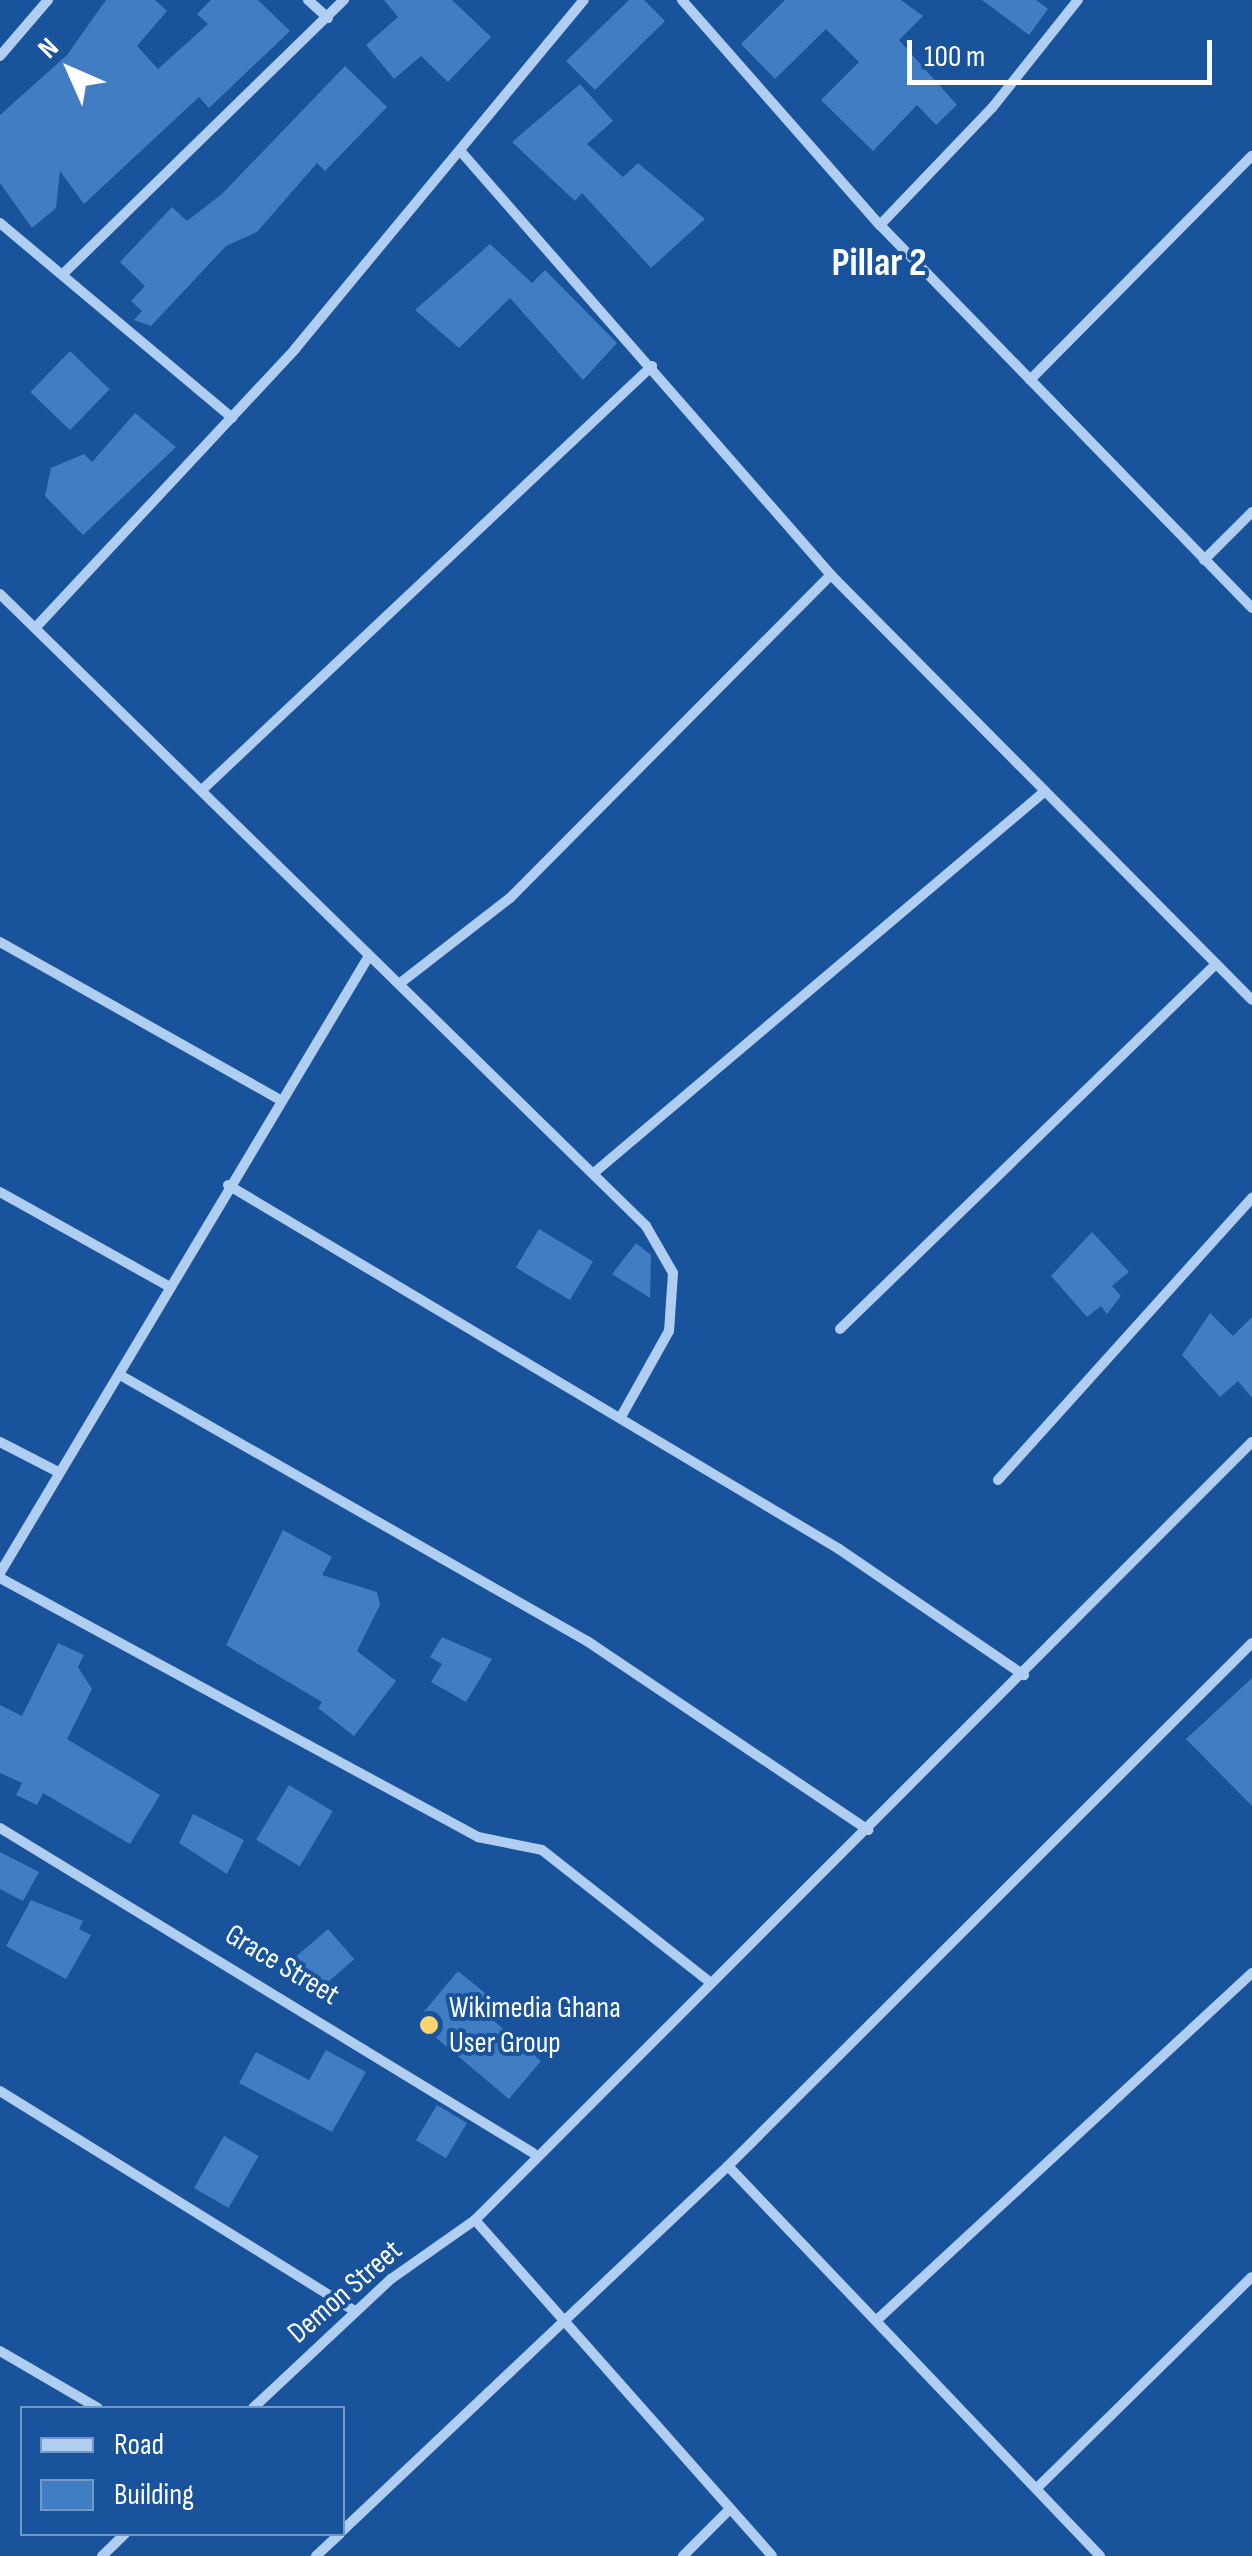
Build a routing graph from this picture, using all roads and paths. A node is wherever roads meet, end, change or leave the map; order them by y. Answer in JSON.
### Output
{"nodes":[{"id":1,"x":48,"y":0,"type":"edge"},
{"id":2,"x":308,"y":0,"type":"edge"},
{"id":3,"x":344,"y":0,"type":"edge"},
{"id":4,"x":584,"y":0,"type":"edge"},
{"id":5,"x":1078,"y":0,"type":"edge"},
{"id":6,"x":689,"y":3,"type":"edge"},
{"id":7,"x":328,"y":18,"type":"junction"},
{"id":8,"x":0,"y":56,"type":"edge"},
{"id":9,"x":462,"y":154,"type":"junction"},
{"id":10,"x":1252,"y":156,"type":"edge"},
{"id":11,"x":0,"y":224,"type":"edge"},
{"id":12,"x":880,"y":224,"type":"junction"},
{"id":13,"x":65,"y":272,"type":"junction"},
{"id":14,"x":652,"y":366,"type":"junction"},
{"id":15,"x":1030,"y":380,"type":"junction"},
{"id":16,"x":232,"y":418,"type":"junction"},
{"id":17,"x":1252,"y":512,"type":"edge"},
{"id":18,"x":1204,"y":560,"type":"junction"},
{"id":19,"x":831,"y":575,"type":"junction"},
{"id":20,"x":0,"y":594,"type":"edge"},
{"id":21,"x":1252,"y":608,"type":"edge"},
{"id":22,"x":37,"y":626,"type":"junction"},
{"id":23,"x":203,"y":789,"type":"junction"},
{"id":24,"x":1044,"y":792,"type":"junction"},
{"id":25,"x":0,"y":942,"type":"edge"},
{"id":26,"x":369,"y":956,"type":"junction"},
{"id":27,"x":1216,"y":964,"type":"junction"},
{"id":28,"x":398,"y":984,"type":"junction"},
{"id":29,"x":1252,"y":1000,"type":"edge"},
{"id":30,"x":277,"y":1098,"type":"junction"},
{"id":31,"x":595,"y":1172,"type":"junction"},
{"id":32,"x":228,"y":1185,"type":"junction"},
{"id":33,"x":0,"y":1192,"type":"edge"},
{"id":34,"x":1252,"y":1198,"type":"edge"},
{"id":35,"x":168,"y":1286,"type":"junction"},
{"id":36,"x":840,"y":1328,"type":"dead end"},
{"id":37,"x":120,"y":1375,"type":"junction"},
{"id":38,"x":620,"y":1417,"type":"junction"},
{"id":39,"x":0,"y":1442,"type":"edge"},
{"id":40,"x":1252,"y":1442,"type":"edge"},
{"id":41,"x":58,"y":1472,"type":"junction"},
{"id":42,"x":998,"y":1480,"type":"dead end"},
{"id":43,"x":0,"y":1576,"type":"edge"},
{"id":44,"x":1252,"y":1642,"type":"edge"},
{"id":45,"x":1024,"y":1676,"type":"junction"},
{"id":46,"x":0,"y":1828,"type":"edge"},
{"id":47,"x":868,"y":1830,"type":"junction"},
{"id":48,"x":1252,"y":1973,"type":"edge"},
{"id":49,"x":708,"y":1980,"type":"junction"},
{"id":50,"x":0,"y":2091,"type":"edge"},
{"id":51,"x":533,"y":2153,"type":"junction"},
{"id":52,"x":728,"y":2166,"type":"junction"},
{"id":53,"x":474,"y":2220,"type":"junction"},
{"id":54,"x":1252,"y":2277,"type":"edge"},
{"id":55,"x":354,"y":2311,"type":"junction"},
{"id":56,"x":878,"y":2319,"type":"junction"},
{"id":57,"x":566,"y":2323,"type":"junction"},
{"id":58,"x":0,"y":2351,"type":"edge"},
{"id":59,"x":95,"y":2406,"type":"edge"},
{"id":60,"x":255,"y":2406,"type":"edge"},
{"id":61,"x":1039,"y":2486,"type":"junction"},
{"id":62,"x":730,"y":2509,"type":"junction"},
{"id":63,"x":345,"y":2528,"type":"edge"},
{"id":64,"x":122,"y":2536,"type":"edge"},
{"id":65,"x":337,"y":2536,"type":"edge"},
{"id":66,"x":102,"y":2556,"type":"edge"},
{"id":67,"x":316,"y":2556,"type":"edge"},
{"id":68,"x":684,"y":2556,"type":"edge"},
{"id":69,"x":772,"y":2556,"type":"edge"},
{"id":70,"x":1100,"y":2556,"type":"edge"}],
"edges":[{"from":1,"to":8,"type":"street"},
{"from":2,"to":7,"type":"street"},
{"from":3,"to":7,"type":"street"},
{"from":4,"to":9,"type":"street"},
{"from":5,"to":12,"type":"street"},
{"from":6,"to":12,"type":"street"},
{"from":7,"to":13,"type":"street"},
{"from":9,"to":14,"type":"street"},
{"from":9,"to":16,"type":"street"},
{"from":10,"to":15,"type":"street"},
{"from":11,"to":13,"type":"street"},
{"from":12,"to":15,"type":"street"},
{"from":13,"to":16,"type":"street"},
{"from":14,"to":19,"type":"street"},
{"from":14,"to":23,"type":"street"},
{"from":15,"to":18,"type":"street"},
{"from":16,"to":22,"type":"street"},
{"from":17,"to":18,"type":"street"},
{"from":18,"to":21,"type":"street"},
{"from":19,"to":24,"type":"street"},
{"from":19,"to":28,"type":"street"},
{"from":20,"to":22,"type":"street"},
{"from":22,"to":23,"type":"street"},
{"from":23,"to":26,"type":"street"},
{"from":24,"to":27,"type":"street"},
{"from":24,"to":31,"type":"street"},
{"from":25,"to":30,"type":"street"},
{"from":26,"to":28,"type":"street"},
{"from":26,"to":30,"type":"street"},
{"from":27,"to":29,"type":"street"},
{"from":27,"to":36,"type":"street"},
{"from":28,"to":31,"type":"street"},
{"from":30,"to":32,"type":"street"},
{"from":31,"to":38,"type":"street"},
{"from":32,"to":35,"type":"street"},
{"from":32,"to":38,"type":"street"},
{"from":33,"to":35,"type":"street"},
{"from":34,"to":42,"type":"street"},
{"from":35,"to":37,"type":"street"},
{"from":37,"to":41,"type":"street"},
{"from":37,"to":47,"type":"street"},
{"from":38,"to":45,"type":"street"},
{"from":39,"to":41,"type":"street"},
{"from":40,"to":45,"type":"street","name":"Demon Street"},
{"from":41,"to":43,"type":"street"},
{"from":43,"to":49,"type":"street"},
{"from":44,"to":52,"type":"street"},
{"from":45,"to":47,"type":"street","name":"Demon Street"},
{"from":46,"to":51,"type":"street","name":"Grace Street"},
{"from":47,"to":49,"type":"street","name":"Demon Street"},
{"from":48,"to":56,"type":"street"},
{"from":49,"to":51,"type":"street","name":"Demon Street"},
{"from":50,"to":55,"type":"street"},
{"from":51,"to":53,"type":"street","name":"Demon Street"},
{"from":52,"to":56,"type":"street"},
{"from":52,"to":57,"type":"street"},
{"from":53,"to":55,"type":"street","name":"Demon Street"},
{"from":53,"to":57,"type":"street"},
{"from":54,"to":61,"type":"street"},
{"from":55,"to":60,"type":"street","name":"Demon Street"},
{"from":56,"to":61,"type":"street"},
{"from":57,"to":62,"type":"street"},
{"from":57,"to":63,"type":"street"},
{"from":58,"to":59,"type":"street"},
{"from":61,"to":70,"type":"street"},
{"from":62,"to":68,"type":"street"},
{"from":62,"to":69,"type":"street"},
{"from":64,"to":66,"type":"street"},
{"from":65,"to":67,"type":"street"}]}
